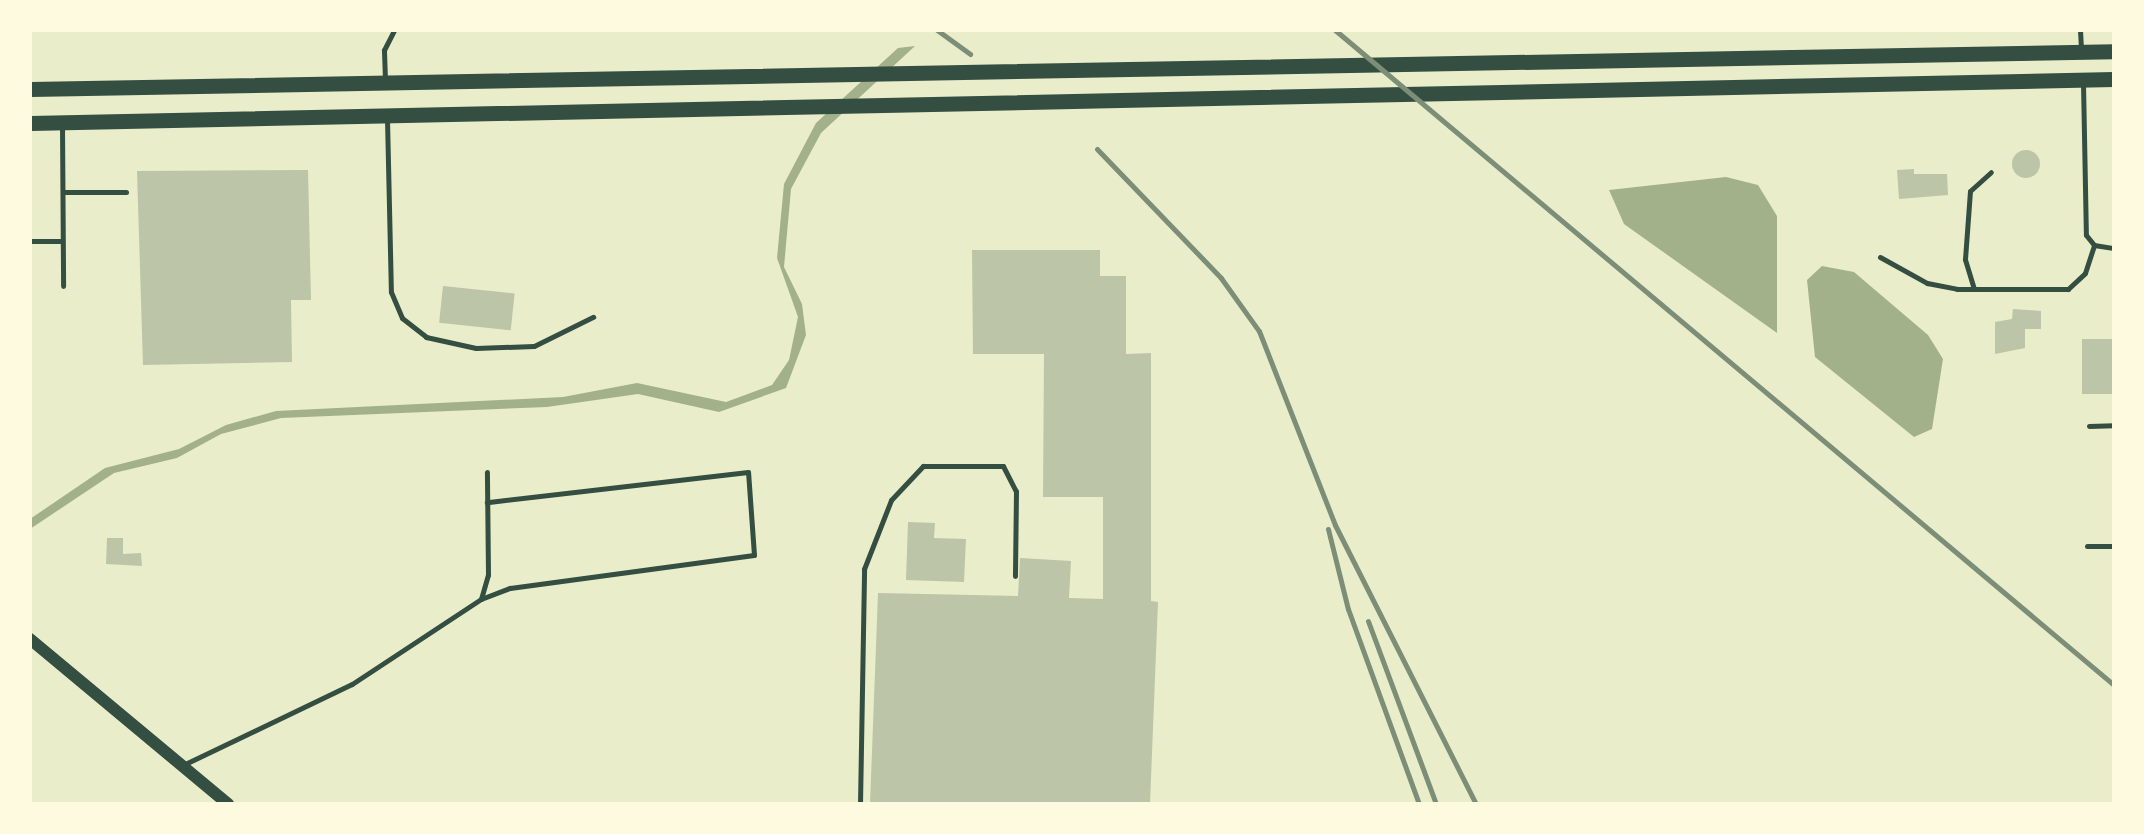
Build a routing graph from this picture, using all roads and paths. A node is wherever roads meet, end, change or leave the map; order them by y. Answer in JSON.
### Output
{"nodes":[{"id":1,"x":394,"y":30,"type":"edge"},
{"id":2,"x":2080,"y":30,"type":"edge"},
{"id":3,"x":2114,"y":51,"type":"edge"},
{"id":4,"x":2082,"y":52,"type":"junction"},
{"id":5,"x":2083,"y":80,"type":"junction"},
{"id":6,"x":2114,"y":80,"type":"edge"},
{"id":7,"x":385,"y":82,"type":"junction"},
{"id":8,"x":30,"y":89,"type":"edge"},
{"id":9,"x":386,"y":116,"type":"junction"},
{"id":10,"x":62,"y":123,"type":"junction"},
{"id":11,"x":30,"y":124,"type":"edge"},
{"id":12,"x":1991,"y":172,"type":"dead end"},
{"id":13,"x":63,"y":192,"type":"junction"},
{"id":14,"x":126,"y":192,"type":"dead end"},
{"id":15,"x":63,"y":241,"type":"junction"},
{"id":16,"x":30,"y":242,"type":"edge"},
{"id":17,"x":2094,"y":245,"type":"junction"},
{"id":18,"x":2114,"y":248,"type":"edge"},
{"id":19,"x":1880,"y":258,"type":"dead end"},
{"id":20,"x":63,"y":286,"type":"dead end"},
{"id":21,"x":1974,"y":289,"type":"junction"},
{"id":22,"x":593,"y":317,"type":"dead end"},
{"id":23,"x":2114,"y":425,"type":"edge"},
{"id":24,"x":2089,"y":426,"type":"dead end"},
{"id":25,"x":486,"y":472,"type":"dead end"},
{"id":26,"x":487,"y":502,"type":"junction"},
{"id":27,"x":2087,"y":546,"type":"dead end"},
{"id":28,"x":2114,"y":546,"type":"edge"},
{"id":29,"x":1014,"y":576,"type":"dead end"},
{"id":30,"x":481,"y":600,"type":"junction"},
{"id":31,"x":30,"y":639,"type":"edge"},
{"id":32,"x":182,"y":766,"type":"junction"},
{"id":33,"x":228,"y":804,"type":"edge"},
{"id":34,"x":860,"y":804,"type":"edge"}],
"edges":[{"from":1,"to":7,"type":"lane"},
{"from":2,"to":4,"type":"lane"},
{"from":3,"to":4,"type":"main road"},
{"from":4,"to":5,"type":"main road"},
{"from":4,"to":7,"type":"main road"},
{"from":5,"to":6,"type":"main road"},
{"from":5,"to":9,"type":"main road"},
{"from":5,"to":17,"type":"lane"},
{"from":7,"to":8,"type":"main road"},
{"from":7,"to":9,"type":"main road"},
{"from":9,"to":10,"type":"main road"},
{"from":9,"to":22,"type":"lane"},
{"from":10,"to":11,"type":"main road"},
{"from":10,"to":13,"type":"lane"},
{"from":12,"to":21,"type":"lane"},
{"from":13,"to":14,"type":"lane"},
{"from":13,"to":15,"type":"lane"},
{"from":15,"to":16,"type":"lane"},
{"from":15,"to":20,"type":"lane"},
{"from":17,"to":18,"type":"lane"},
{"from":17,"to":21,"type":"lane"},
{"from":19,"to":21,"type":"lane"},
{"from":23,"to":24,"type":"lane"},
{"from":25,"to":26,"type":"lane"},
{"from":26,"to":30,"type":"lane"},
{"from":26,"to":30,"type":"lane"},
{"from":27,"to":28,"type":"lane"},
{"from":29,"to":34,"type":"lane"},
{"from":30,"to":32,"type":"lane"},
{"from":31,"to":32,"type":"street"},
{"from":32,"to":33,"type":"street"}]}
